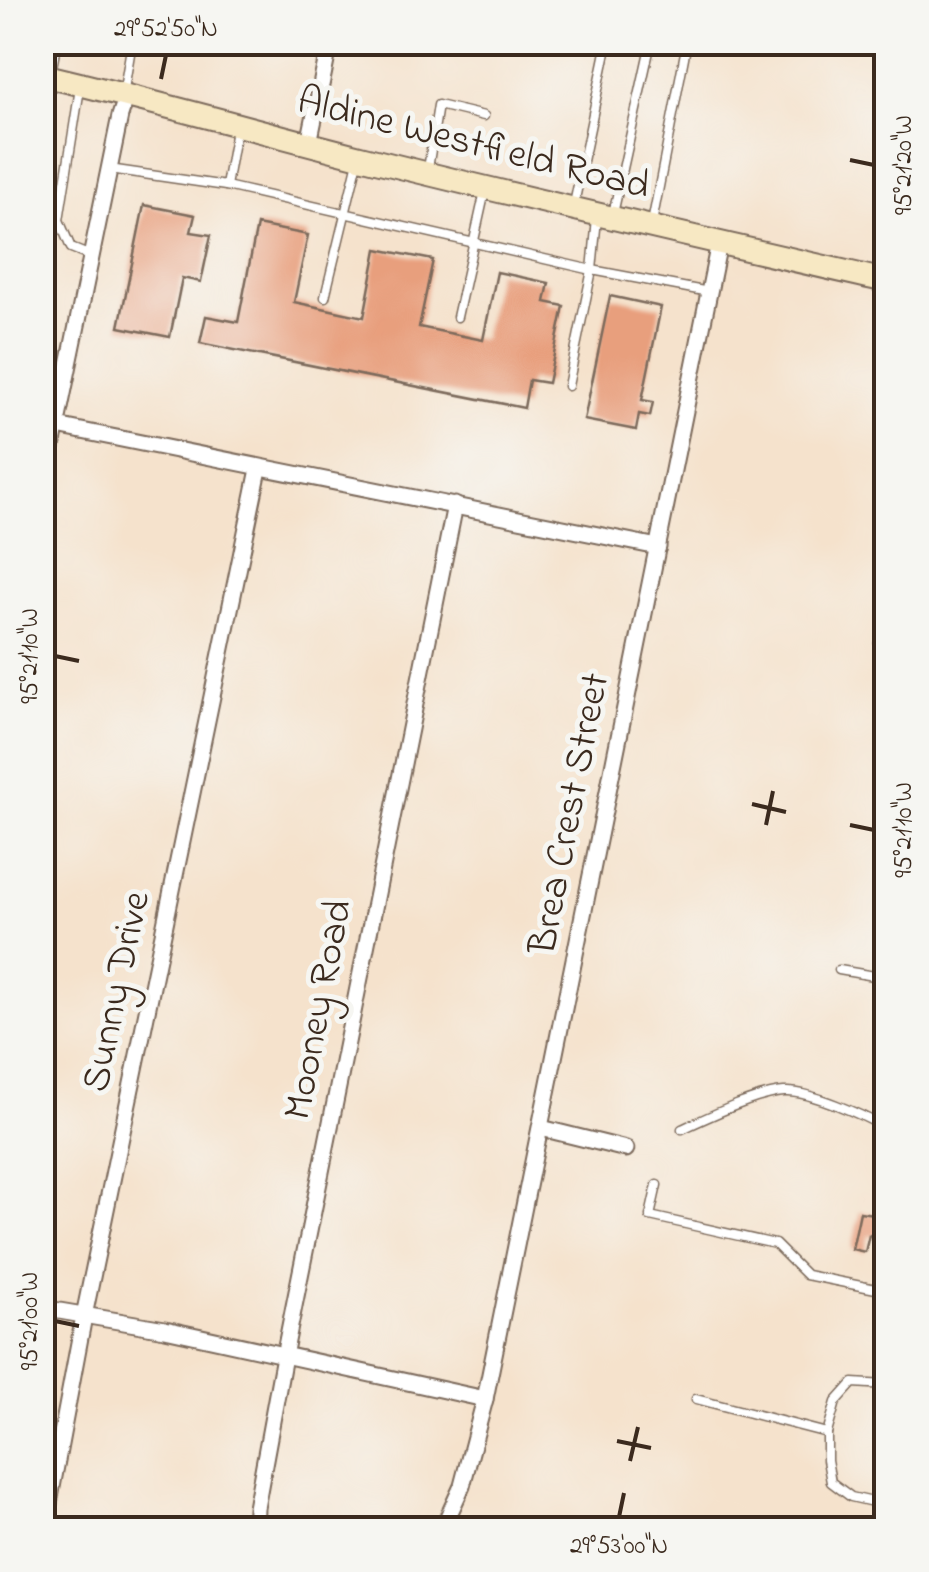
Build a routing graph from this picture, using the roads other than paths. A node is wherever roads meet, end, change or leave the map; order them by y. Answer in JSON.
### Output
{"nodes":[{"id":1,"x":57,"y":42,"type":"edge"},
{"id":2,"x":132,"y":42,"type":"edge"},
{"id":3,"x":176,"y":42,"type":"edge"},
{"id":4,"x":330,"y":42,"type":"edge"},
{"id":5,"x":608,"y":42,"type":"edge"},
{"id":6,"x":651,"y":42,"type":"edge"},
{"id":7,"x":687,"y":42,"type":"edge"},
{"id":8,"x":211,"y":49,"type":"dead end"},
{"id":9,"x":46,"y":76,"type":"edge"},
{"id":10,"x":81,"y":84,"type":"junction"},
{"id":11,"x":125,"y":94,"type":"junction"},
{"id":12,"x":484,"y":116,"type":"dead end"},
{"id":13,"x":237,"y":126,"type":"junction"},
{"id":14,"x":309,"y":144,"type":"junction"},
{"id":15,"x":359,"y":157,"type":"junction"},
{"id":16,"x":110,"y":169,"type":"junction"},
{"id":17,"x":427,"y":173,"type":"junction"},
{"id":18,"x":226,"y":186,"type":"junction"},
{"id":19,"x":486,"y":187,"type":"junction"},
{"id":20,"x":573,"y":208,"type":"junction"},
{"id":21,"x":345,"y":213,"type":"junction"},
{"id":22,"x":605,"y":216,"type":"junction"},
{"id":23,"x":651,"y":228,"type":"junction"},
{"id":24,"x":474,"y":243,"type":"junction"},
{"id":25,"x":719,"y":243,"type":"junction"},
{"id":26,"x":92,"y":256,"type":"junction"},
{"id":27,"x":592,"y":270,"type":"junction"},
{"id":28,"x":886,"y":281,"type":"edge"},
{"id":29,"x":709,"y":292,"type":"junction"},
{"id":30,"x":324,"y":297,"type":"dead end"},
{"id":31,"x":457,"y":317,"type":"dead end"},
{"id":32,"x":568,"y":386,"type":"dead end"},
{"id":33,"x":57,"y":426,"type":"junction"},
{"id":34,"x":259,"y":468,"type":"junction"},
{"id":35,"x":42,"y":496,"type":"edge"},
{"id":36,"x":455,"y":505,"type":"junction"},
{"id":37,"x":658,"y":547,"type":"junction"},
{"id":38,"x":886,"y":620,"type":"edge"},
{"id":39,"x":886,"y":645,"type":"edge"},
{"id":40,"x":838,"y":970,"type":"dead end"},
{"id":41,"x":886,"y":978,"type":"edge"},
{"id":42,"x":541,"y":1128,"type":"junction"},
{"id":43,"x":886,"y":1128,"type":"edge"},
{"id":44,"x":682,"y":1130,"type":"dead end"},
{"id":45,"x":626,"y":1149,"type":"dead end"},
{"id":46,"x":658,"y":1185,"type":"dead end"},
{"id":47,"x":886,"y":1291,"type":"edge"},
{"id":48,"x":42,"y":1308,"type":"edge"},
{"id":49,"x":84,"y":1316,"type":"junction"},
{"id":50,"x":284,"y":1356,"type":"junction"},
{"id":51,"x":886,"y":1385,"type":"edge"},
{"id":52,"x":485,"y":1398,"type":"junction"},
{"id":53,"x":696,"y":1399,"type":"dead end"},
{"id":54,"x":827,"y":1434,"type":"junction"},
{"id":55,"x":886,"y":1505,"type":"edge"},
{"id":56,"x":44,"y":1530,"type":"edge"},
{"id":57,"x":255,"y":1530,"type":"edge"},
{"id":58,"x":442,"y":1530,"type":"edge"}],
"edges":[{"from":1,"to":9,"type":"lane"},
{"from":2,"to":11,"type":"lane"},
{"from":3,"to":8,"type":"lane"},
{"from":4,"to":14,"type":"street"},
{"from":5,"to":20,"type":"lane"},
{"from":6,"to":22,"type":"lane"},
{"from":7,"to":23,"type":"lane"},
{"from":9,"to":10,"type":"main road","name":"Aldine Westfield Road"},
{"from":10,"to":11,"type":"main road","name":"Aldine Westfield Road"},
{"from":10,"to":26,"type":"lane"},
{"from":11,"to":13,"type":"main road","name":"Aldine Westfield Road"},
{"from":11,"to":16,"type":"street"},
{"from":12,"to":17,"type":"lane"},
{"from":13,"to":14,"type":"main road","name":"Aldine Westfield Road"},
{"from":13,"to":18,"type":"lane"},
{"from":14,"to":15,"type":"main road","name":"Aldine Westfield Road"},
{"from":15,"to":17,"type":"main road","name":"Aldine Westfield Road"},
{"from":15,"to":21,"type":"lane"},
{"from":16,"to":18,"type":"lane"},
{"from":16,"to":26,"type":"street"},
{"from":17,"to":19,"type":"main road","name":"Aldine Westfield Road"},
{"from":18,"to":21,"type":"lane"},
{"from":19,"to":20,"type":"main road","name":"Aldine Westfield Road"},
{"from":19,"to":24,"type":"lane"},
{"from":20,"to":22,"type":"main road","name":"Aldine Westfield Road"},
{"from":21,"to":24,"type":"lane"},
{"from":21,"to":30,"type":"lane"},
{"from":22,"to":23,"type":"main road","name":"Aldine Westfield Road"},
{"from":22,"to":27,"type":"lane"},
{"from":23,"to":25,"type":"main road","name":"Aldine Westfield Road"},
{"from":24,"to":27,"type":"lane"},
{"from":24,"to":31,"type":"lane"},
{"from":25,"to":28,"type":"main road","name":"Aldine Westfield Road"},
{"from":25,"to":29,"type":"street","name":"Brea Crest Street"},
{"from":26,"to":33,"type":"street"},
{"from":27,"to":29,"type":"lane"},
{"from":27,"to":32,"type":"lane"},
{"from":29,"to":37,"type":"street","name":"Brea Crest Street"},
{"from":33,"to":34,"type":"street"},
{"from":33,"to":35,"type":"street"},
{"from":34,"to":36,"type":"street"},
{"from":34,"to":49,"type":"street","name":"Sunny Drive"},
{"from":36,"to":37,"type":"street"},
{"from":36,"to":50,"type":"street","name":"Mooney Road"},
{"from":37,"to":42,"type":"street","name":"Brea Crest Street"},
{"from":38,"to":39,"type":"lane"},
{"from":40,"to":41,"type":"lane"},
{"from":42,"to":45,"type":"street"},
{"from":42,"to":52,"type":"street","name":"Brea Crest Street"},
{"from":43,"to":44,"type":"lane"},
{"from":46,"to":47,"type":"lane"},
{"from":48,"to":49,"type":"street"},
{"from":49,"to":50,"type":"street"},
{"from":49,"to":56,"type":"street","name":"Sunny Drive"},
{"from":50,"to":52,"type":"street"},
{"from":50,"to":57,"type":"street","name":"Mooney Road"},
{"from":51,"to":54,"type":"lane"},
{"from":52,"to":58,"type":"street","name":"Brea Crest Street"},
{"from":53,"to":54,"type":"lane"},
{"from":54,"to":55,"type":"lane"}]}
